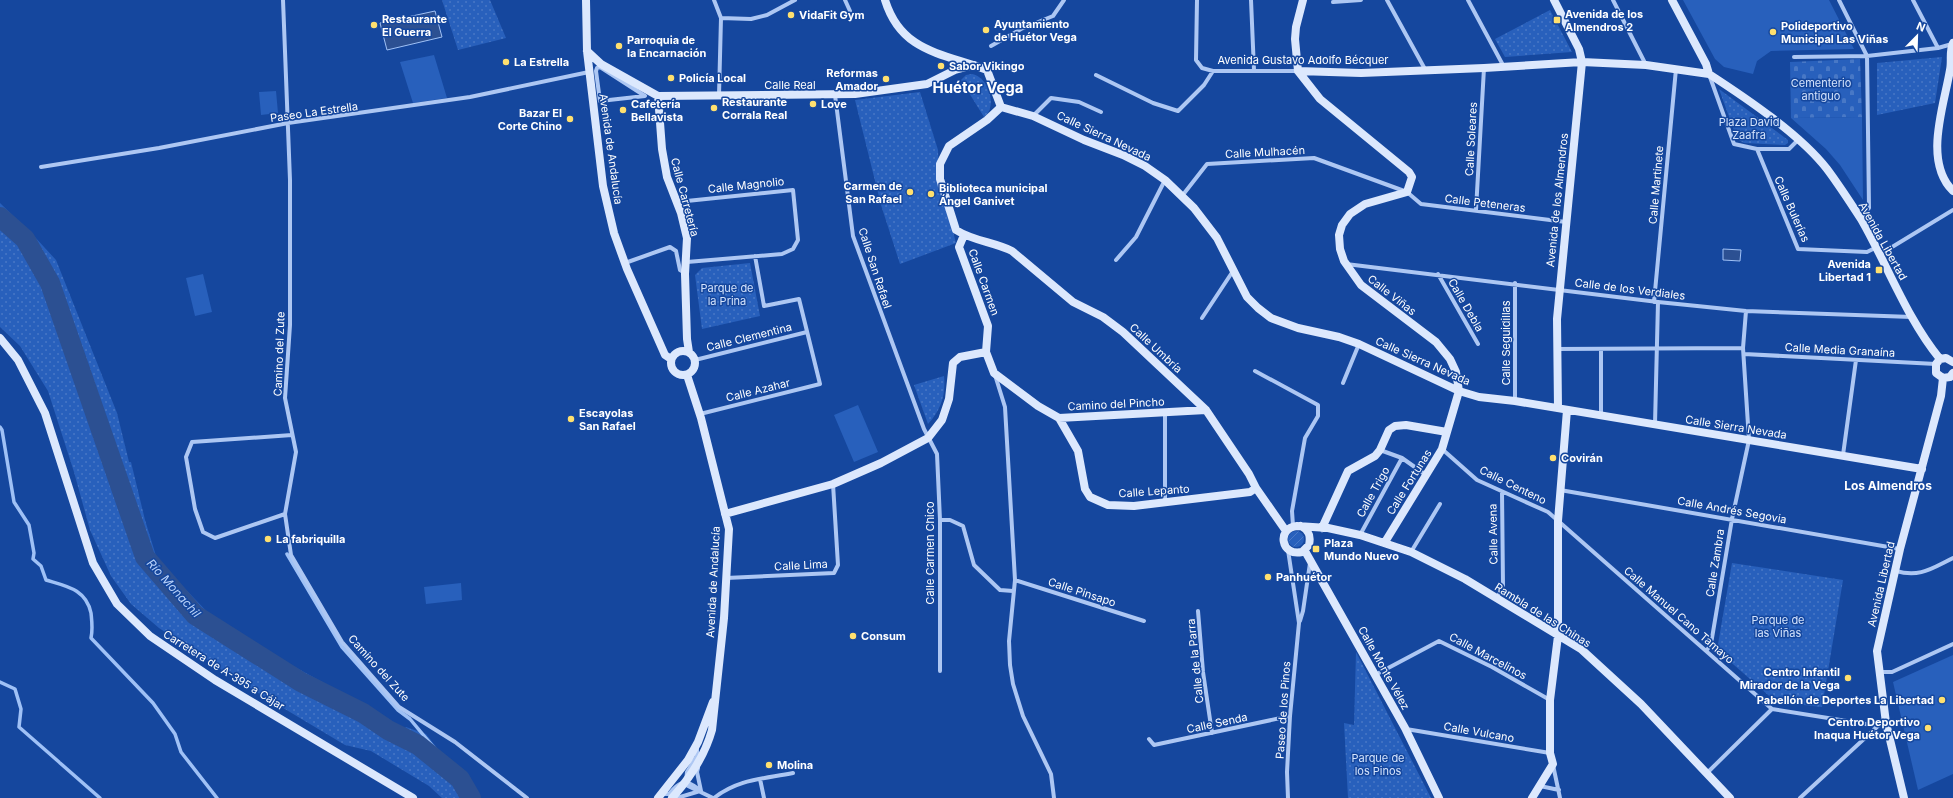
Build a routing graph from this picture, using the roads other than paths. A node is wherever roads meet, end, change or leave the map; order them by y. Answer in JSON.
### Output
{"nodes":[{"id":1,"x":283,"y":0,"type":"edge"},
{"id":2,"x":586,"y":0,"type":"edge"},
{"id":3,"x":714,"y":0,"type":"edge"},
{"id":4,"x":795,"y":0,"type":"edge"},
{"id":5,"x":845,"y":0,"type":"edge"},
{"id":6,"x":885,"y":0,"type":"edge"},
{"id":7,"x":1064,"y":0,"type":"edge"},
{"id":8,"x":1197,"y":0,"type":"edge"},
{"id":9,"x":1251,"y":0,"type":"edge"},
{"id":10,"x":1303,"y":0,"type":"edge"},
{"id":11,"x":1361,"y":0,"type":"edge"},
{"id":12,"x":1387,"y":0,"type":"edge"},
{"id":13,"x":1468,"y":0,"type":"edge"},
{"id":14,"x":1554,"y":0,"type":"edge"},
{"id":15,"x":1613,"y":0,"type":"edge"},
{"id":16,"x":1672,"y":0,"type":"edge"},
{"id":17,"x":1839,"y":0,"type":"edge"},
{"id":18,"x":1914,"y":0,"type":"edge"},
{"id":19,"x":1333,"y":2,"type":"dead end"},
{"id":20,"x":850,"y":11,"type":"dead end"},
{"id":21,"x":721,"y":18,"type":"junction"},
{"id":22,"x":1952,"y":44,"type":"edge"},
{"id":23,"x":991,"y":46,"type":"dead end"},
{"id":24,"x":1938,"y":48,"type":"junction"},
{"id":25,"x":587,"y":51,"type":"junction"},
{"id":26,"x":1867,"y":56,"type":"junction"},
{"id":27,"x":1794,"y":57,"type":"dead end"},
{"id":28,"x":954,"y":58,"type":"junction"},
{"id":29,"x":1582,"y":62,"type":"junction"},
{"id":30,"x":974,"y":65,"type":"junction"},
{"id":31,"x":1646,"y":65,"type":"junction"},
{"id":32,"x":600,"y":67,"type":"joint"},
{"id":33,"x":1504,"y":67,"type":"junction"},
{"id":34,"x":1484,"y":68,"type":"junction"},
{"id":35,"x":1676,"y":69,"type":"junction"},
{"id":36,"x":955,"y":70,"type":"junction"},
{"id":37,"x":1254,"y":70,"type":"junction"},
{"id":38,"x":1298,"y":70,"type":"junction"},
{"id":39,"x":1213,"y":71,"type":"junction"},
{"id":40,"x":1426,"y":71,"type":"junction"},
{"id":41,"x":589,"y":72,"type":"junction"},
{"id":42,"x":1096,"y":74,"type":"dead end"},
{"id":43,"x":1709,"y":74,"type":"junction"},
{"id":44,"x":835,"y":95,"type":"junction"},
{"id":45,"x":658,"y":96,"type":"junction"},
{"id":46,"x":719,"y":96,"type":"junction"},
{"id":47,"x":1001,"y":107,"type":"junction"},
{"id":48,"x":1101,"y":112,"type":"dead end"},
{"id":49,"x":1033,"y":116,"type":"junction"},
{"id":50,"x":288,"y":123,"type":"junction"},
{"id":51,"x":1798,"y":140,"type":"junction"},
{"id":52,"x":1757,"y":149,"type":"junction"},
{"id":53,"x":41,"y":167,"type":"dead end"},
{"id":54,"x":1164,"y":180,"type":"junction"},
{"id":55,"x":1953,"y":191,"type":"edge"},
{"id":56,"x":1407,"y":192,"type":"junction"},
{"id":57,"x":1181,"y":196,"type":"junction"},
{"id":58,"x":676,"y":202,"type":"junction"},
{"id":59,"x":1476,"y":210,"type":"junction"},
{"id":60,"x":1953,"y":210,"type":"edge"},
{"id":61,"x":1861,"y":220,"type":"junction"},
{"id":62,"x":1566,"y":222,"type":"junction"},
{"id":63,"x":964,"y":235,"type":"junction"},
{"id":64,"x":1877,"y":252,"type":"junction"},
{"id":65,"x":755,"y":256,"type":"junction"},
{"id":66,"x":1116,"y":260,"type":"dead end"},
{"id":67,"x":687,"y":262,"type":"junction"},
{"id":68,"x":625,"y":264,"type":"junction"},
{"id":69,"x":1346,"y":264,"type":"junction"},
{"id":70,"x":1233,"y":271,"type":"junction"},
{"id":71,"x":685,"y":274,"type":"junction"},
{"id":72,"x":1438,"y":274,"type":"junction"},
{"id":73,"x":1515,"y":283,"type":"junction"},
{"id":74,"x":1559,"y":289,"type":"junction"},
{"id":75,"x":1656,"y":302,"type":"junction"},
{"id":76,"x":1746,"y":310,"type":"junction"},
{"id":77,"x":1202,"y":318,"type":"dead end"},
{"id":78,"x":1914,"y":318,"type":"junction"},
{"id":79,"x":807,"y":332,"type":"junction"},
{"id":80,"x":0,"y":338,"type":"edge"},
{"id":81,"x":1359,"y":344,"type":"junction"},
{"id":82,"x":1478,"y":344,"type":"dead end"},
{"id":83,"x":1656,"y":348,"type":"junction"},
{"id":84,"x":1743,"y":348,"type":"junction"},
{"id":85,"x":1556,"y":349,"type":"junction"},
{"id":86,"x":1601,"y":349,"type":"junction"},
{"id":87,"x":689,"y":352,"type":"junction"},
{"id":88,"x":986,"y":352,"type":"junction"},
{"id":89,"x":1744,"y":354,"type":"junction"},
{"id":90,"x":671,"y":359,"type":"junction"},
{"id":91,"x":695,"y":360,"type":"junction"},
{"id":92,"x":1856,"y":360,"type":"junction"},
{"id":93,"x":1952,"y":360,"type":"edge"},
{"id":94,"x":1938,"y":362,"type":"junction"},
{"id":95,"x":1255,"y":372,"type":"dead end"},
{"id":96,"x":994,"y":373,"type":"junction"},
{"id":97,"x":1953,"y":373,"type":"edge"},
{"id":98,"x":687,"y":375,"type":"junction"},
{"id":99,"x":1943,"y":378,"type":"junction"},
{"id":100,"x":1343,"y":383,"type":"dead end"},
{"id":101,"x":1459,"y":391,"type":"junction"},
{"id":102,"x":1515,"y":402,"type":"junction"},
{"id":103,"x":1558,"y":408,"type":"junction"},
{"id":104,"x":1206,"y":410,"type":"junction"},
{"id":105,"x":1567,"y":410,"type":"junction"},
{"id":106,"x":1165,"y":412,"type":"junction"},
{"id":107,"x":699,"y":414,"type":"junction"},
{"id":108,"x":1600,"y":415,"type":"junction"},
{"id":109,"x":1059,"y":418,"type":"junction"},
{"id":110,"x":1655,"y":424,"type":"junction"},
{"id":111,"x":1447,"y":432,"type":"junction"},
{"id":112,"x":292,"y":435,"type":"junction"},
{"id":113,"x":928,"y":438,"type":"junction"},
{"id":114,"x":1749,"y":440,"type":"junction"},
{"id":115,"x":1442,"y":449,"type":"junction"},
{"id":116,"x":1380,"y":450,"type":"junction"},
{"id":117,"x":1843,"y":455,"type":"junction"},
{"id":118,"x":1402,"y":458,"type":"junction"},
{"id":119,"x":1922,"y":469,"type":"junction"},
{"id":120,"x":1426,"y":476,"type":"junction"},
{"id":121,"x":833,"y":484,"type":"junction"},
{"id":122,"x":1256,"y":488,"type":"junction"},
{"id":123,"x":1560,"y":490,"type":"junction"},
{"id":124,"x":1502,"y":492,"type":"junction"},
{"id":125,"x":1165,"y":503,"type":"junction"},
{"id":126,"x":1440,"y":504,"type":"dead end"},
{"id":127,"x":285,"y":514,"type":"junction"},
{"id":128,"x":726,"y":514,"type":"junction"},
{"id":129,"x":1732,"y":519,"type":"junction"},
{"id":130,"x":940,"y":520,"type":"junction"},
{"id":131,"x":1558,"y":521,"type":"junction"},
{"id":132,"x":1297,"y":526,"type":"junction"},
{"id":133,"x":1322,"y":528,"type":"junction"},
{"id":134,"x":1286,"y":531,"type":"junction"},
{"id":135,"x":1360,"y":535,"type":"junction"},
{"id":136,"x":1310,"y":536,"type":"junction"},
{"id":137,"x":1385,"y":542,"type":"junction"},
{"id":138,"x":1900,"y":549,"type":"junction"},
{"id":139,"x":1288,"y":550,"type":"junction"},
{"id":140,"x":1305,"y":551,"type":"junction"},
{"id":141,"x":1411,"y":552,"type":"junction"},
{"id":142,"x":1953,"y":558,"type":"edge"},
{"id":143,"x":1311,"y":560,"type":"junction"},
{"id":144,"x":1896,"y":571,"type":"junction"},
{"id":145,"x":726,"y":578,"type":"junction"},
{"id":146,"x":1015,"y":580,"type":"junction"},
{"id":147,"x":1013,"y":592,"type":"junction"},
{"id":148,"x":1497,"y":599,"type":"junction"},
{"id":149,"x":1198,"y":611,"type":"dead end"},
{"id":150,"x":1144,"y":621,"type":"dead end"},
{"id":151,"x":1299,"y":623,"type":"junction"},
{"id":152,"x":1558,"y":636,"type":"junction"},
{"id":153,"x":1953,"y":644,"type":"edge"},
{"id":154,"x":1707,"y":650,"type":"junction"},
{"id":155,"x":940,"y":671,"type":"dead end"},
{"id":156,"x":1879,"y":672,"type":"junction"},
{"id":157,"x":1375,"y":675,"type":"junction"},
{"id":158,"x":714,"y":699,"type":"junction"},
{"id":159,"x":1550,"y":700,"type":"junction"},
{"id":160,"x":1772,"y":709,"type":"junction"},
{"id":161,"x":1290,"y":716,"type":"junction"},
{"id":162,"x":1886,"y":723,"type":"junction"},
{"id":163,"x":1878,"y":726,"type":"junction"},
{"id":164,"x":1405,"y":728,"type":"junction"},
{"id":165,"x":1212,"y":733,"type":"junction"},
{"id":166,"x":1149,"y":739,"type":"dead end"},
{"id":167,"x":698,"y":742,"type":"junction"},
{"id":168,"x":1550,"y":753,"type":"junction"},
{"id":169,"x":701,"y":759,"type":"junction"},
{"id":170,"x":1553,"y":764,"type":"junction"},
{"id":171,"x":793,"y":773,"type":"dead end"},
{"id":172,"x":1707,"y":773,"type":"junction"},
{"id":173,"x":760,"y":779,"type":"junction"},
{"id":174,"x":686,"y":782,"type":"junction"},
{"id":175,"x":1540,"y":786,"type":"junction"},
{"id":176,"x":1559,"y":790,"type":"junction"},
{"id":177,"x":701,"y":791,"type":"junction"},
{"id":178,"x":660,"y":796,"type":"edge"},
{"id":179,"x":413,"y":798,"type":"edge"},
{"id":180,"x":526,"y":798,"type":"edge"},
{"id":181,"x":672,"y":798,"type":"edge"},
{"id":182,"x":677,"y":798,"type":"edge"},
{"id":183,"x":713,"y":798,"type":"edge"},
{"id":184,"x":764,"y":798,"type":"edge"},
{"id":185,"x":1054,"y":798,"type":"edge"},
{"id":186,"x":1288,"y":798,"type":"edge"},
{"id":187,"x":1439,"y":798,"type":"edge"},
{"id":188,"x":1532,"y":798,"type":"edge"},
{"id":189,"x":1560,"y":798,"type":"edge"},
{"id":190,"x":1730,"y":798,"type":"edge"},
{"id":191,"x":1800,"y":798,"type":"edge"},
{"id":192,"x":1904,"y":798,"type":"edge"}],
"edges":[{"from":1,"to":50,"type":"street","name":"Camino del Zute"},
{"from":2,"to":25,"type":"street","name":"Avenida de Andalucía"},
{"from":3,"to":21,"type":"street"},
{"from":4,"to":21,"type":"street"},
{"from":5,"to":20,"type":"street"},
{"from":6,"to":28,"type":"street"},
{"from":7,"to":23,"type":"street"},
{"from":8,"to":39,"type":"street","name":"Avenida Gustavo Adolfo Bécquer"},
{"from":9,"to":37,"type":"street"},
{"from":10,"to":38,"type":"street"},
{"from":11,"to":19,"type":"street"},
{"from":12,"to":40,"type":"street"},
{"from":13,"to":33,"type":"street"},
{"from":14,"to":29,"type":"street","name":"Avenida de los Almendros"},
{"from":15,"to":31,"type":"street"},
{"from":16,"to":43,"type":"street"},
{"from":17,"to":26,"type":"street"},
{"from":18,"to":24,"type":"street"},
{"from":21,"to":46,"type":"street"},
{"from":22,"to":24,"type":"street"},
{"from":22,"to":55,"type":"street"},
{"from":24,"to":26,"type":"street"},
{"from":25,"to":41,"type":"street","name":"Avenida de Andalucía"},
{"from":25,"to":45,"type":"street","name":"Calle Real"},
{"from":26,"to":27,"type":"street"},
{"from":26,"to":61,"type":"street"},
{"from":28,"to":30,"type":"street"},
{"from":28,"to":36,"type":"street"},
{"from":29,"to":31,"type":"street","name":"Avenida Gustavo Adolfo Bécquer"},
{"from":29,"to":33,"type":"street","name":"Avenida Gustavo Adolfo Bécquer"},
{"from":29,"to":62,"type":"street","name":"Avenida de los Almendros"},
{"from":30,"to":36,"type":"street","name":"Calle Real"},
{"from":30,"to":47,"type":"street"},
{"from":31,"to":35,"type":"street","name":"Avenida Gustavo Adolfo Bécquer"},
{"from":32,"to":32,"type":"street"},
{"from":33,"to":34,"type":"street","name":"Avenida Gustavo Adolfo Bécquer"},
{"from":34,"to":40,"type":"street","name":"Avenida Gustavo Adolfo Bécquer"},
{"from":34,"to":59,"type":"street","name":"Calle Soleares"},
{"from":35,"to":43,"type":"street","name":"Avenida Gustavo Adolfo Bécquer"},
{"from":35,"to":75,"type":"street","name":"Calle Martinete"},
{"from":36,"to":44,"type":"street","name":"Calle Real"},
{"from":37,"to":38,"type":"street","name":"Avenida Gustavo Adolfo Bécquer"},
{"from":37,"to":39,"type":"street","name":"Avenida Gustavo Adolfo Bécquer"},
{"from":38,"to":40,"type":"street","name":"Avenida Gustavo Adolfo Bécquer"},
{"from":38,"to":56,"type":"street"},
{"from":39,"to":42,"type":"street"},
{"from":41,"to":50,"type":"street","name":"Paseo La Estrella"},
{"from":41,"to":68,"type":"street","name":"Avenida de Andalucía"},
{"from":43,"to":51,"type":"street","name":"Avenida Libertad"},
{"from":43,"to":52,"type":"street"},
{"from":44,"to":46,"type":"street","name":"Calle Real"},
{"from":44,"to":113,"type":"street","name":"Calle San Rafael"},
{"from":45,"to":46,"type":"street","name":"Calle Real"},
{"from":45,"to":58,"type":"street","name":"Calle Carretería"},
{"from":47,"to":49,"type":"street","name":"Calle Sierra Nevada"},
{"from":47,"to":63,"type":"street","name":"Calle Carmen"},
{"from":48,"to":49,"type":"street"},
{"from":49,"to":54,"type":"street","name":"Calle Sierra Nevada"},
{"from":50,"to":53,"type":"street","name":"Paseo La Estrella"},
{"from":50,"to":112,"type":"street","name":"Camino del Zute"},
{"from":51,"to":52,"type":"street"},
{"from":51,"to":61,"type":"street","name":"Avenida Libertad"},
{"from":52,"to":64,"type":"street","name":"Calle Bulerías"},
{"from":54,"to":57,"type":"street","name":"Calle Sierra Nevada"},
{"from":54,"to":66,"type":"street"},
{"from":56,"to":57,"type":"street","name":"Calle Mulhacén"},
{"from":56,"to":59,"type":"street","name":"Calle Peteneras"},
{"from":56,"to":69,"type":"street","name":"Calle Viñas"},
{"from":57,"to":70,"type":"street","name":"Calle Sierra Nevada"},
{"from":58,"to":65,"type":"street","name":"Calle Magnolio"},
{"from":58,"to":67,"type":"street","name":"Calle Carretería"},
{"from":59,"to":62,"type":"street","name":"Calle Peteneras"},
{"from":60,"to":64,"type":"street","name":"Calle Bulerías"},
{"from":61,"to":64,"type":"street","name":"Avenida Libertad"},
{"from":62,"to":74,"type":"street","name":"Avenida de los Almendros"},
{"from":63,"to":88,"type":"street","name":"Calle Carmen"},
{"from":63,"to":104,"type":"street","name":"Calle Umbría"},
{"from":64,"to":78,"type":"street","name":"Avenida Libertad"},
{"from":65,"to":67,"type":"street","name":"Calle Magnolio"},
{"from":65,"to":79,"type":"street"},
{"from":67,"to":71,"type":"street","name":"Calle Carretería"},
{"from":68,"to":71,"type":"street"},
{"from":68,"to":90,"type":"street","name":"Avenida de Andalucía"},
{"from":69,"to":72,"type":"street","name":"Calle de los Verdiales"},
{"from":69,"to":101,"type":"street","name":"Calle Viñas"},
{"from":70,"to":77,"type":"street"},
{"from":70,"to":81,"type":"street","name":"Calle Sierra Nevada"},
{"from":71,"to":87,"type":"street","name":"Calle Carretería"},
{"from":72,"to":73,"type":"street","name":"Calle de los Verdiales"},
{"from":72,"to":82,"type":"street","name":"Calle Debla"},
{"from":73,"to":74,"type":"street","name":"Calle de los Verdiales"},
{"from":73,"to":102,"type":"street","name":"Calle Seguidillas"},
{"from":74,"to":75,"type":"street","name":"Calle de los Verdiales"},
{"from":74,"to":85,"type":"street","name":"Avenida de los Almendros"},
{"from":75,"to":76,"type":"street","name":"Calle de los Verdiales"},
{"from":75,"to":83,"type":"street","name":"Calle Martinete"},
{"from":76,"to":78,"type":"street","name":"Calle de los Verdiales"},
{"from":76,"to":84,"type":"street","name":"Calle Zambra"},
{"from":78,"to":94,"type":"street","name":"Avenida Libertad"},
{"from":79,"to":91,"type":"street","name":"Calle Clementina"},
{"from":79,"to":107,"type":"street","name":"Calle Azahar"},
{"from":80,"to":179,"type":"street","name":"Carretera de A-395 a Cájar"},
{"from":81,"to":100,"type":"street"},
{"from":81,"to":101,"type":"street","name":"Calle Sierra Nevada"},
{"from":83,"to":84,"type":"street"},
{"from":83,"to":86,"type":"street"},
{"from":83,"to":110,"type":"street","name":"Calle Martinete"},
{"from":84,"to":89,"type":"street","name":"Calle Zambra"},
{"from":85,"to":86,"type":"street"},
{"from":85,"to":103,"type":"street","name":"Avenida de los Almendros"},
{"from":86,"to":108,"type":"street"},
{"from":87,"to":90,"type":"street"},
{"from":87,"to":91,"type":"street"},
{"from":88,"to":96,"type":"street","name":"Calle Carmen"},
{"from":88,"to":113,"type":"street"},
{"from":89,"to":92,"type":"street","name":"Calle Media Granaína"},
{"from":89,"to":114,"type":"street","name":"Calle Zambra"},
{"from":90,"to":98,"type":"street"},
{"from":91,"to":98,"type":"street"},
{"from":92,"to":94,"type":"street","name":"Calle Media Granaína"},
{"from":92,"to":117,"type":"street"},
{"from":93,"to":94,"type":"street"},
{"from":94,"to":99,"type":"street","name":"Avenida Libertad"},
{"from":95,"to":132,"type":"street"},
{"from":96,"to":109,"type":"street","name":"Camino del Pincho"},
{"from":96,"to":146,"type":"street","name":"Calle Carmen"},
{"from":97,"to":99,"type":"street"},
{"from":98,"to":107,"type":"street","name":"Avenida de Andalucía"},
{"from":99,"to":119,"type":"street","name":"Avenida Libertad"},
{"from":101,"to":102,"type":"street","name":"Calle Sierra Nevada"},
{"from":101,"to":111,"type":"street","name":"Calle Viñas"},
{"from":102,"to":103,"type":"street","name":"Calle Sierra Nevada"},
{"from":103,"to":105,"type":"street","name":"Calle Sierra Nevada"},
{"from":104,"to":106,"type":"street","name":"Camino del Pincho"},
{"from":104,"to":122,"type":"street","name":"Calle Umbría"},
{"from":105,"to":108,"type":"street","name":"Calle Sierra Nevada"},
{"from":105,"to":123,"type":"street"},
{"from":106,"to":109,"type":"street","name":"Camino del Pincho"},
{"from":106,"to":125,"type":"street"},
{"from":107,"to":128,"type":"street","name":"Avenida de Andalucía"},
{"from":108,"to":110,"type":"street","name":"Calle Sierra Nevada"},
{"from":109,"to":125,"type":"street","name":"Calle Lepanto"},
{"from":110,"to":114,"type":"street","name":"Calle Sierra Nevada"},
{"from":111,"to":115,"type":"street","name":"Calle Fortunas"},
{"from":111,"to":116,"type":"street"},
{"from":112,"to":127,"type":"street","name":"Camino del Zute"},
{"from":112,"to":127,"type":"street"},
{"from":113,"to":121,"type":"street"},
{"from":113,"to":130,"type":"street","name":"Calle Carmen Chico"},
{"from":114,"to":117,"type":"street","name":"Calle Sierra Nevada"},
{"from":114,"to":129,"type":"street","name":"Calle Zambra"},
{"from":115,"to":120,"type":"street","name":"Calle Fortunas"},
{"from":115,"to":124,"type":"street","name":"Calle Centeno"},
{"from":116,"to":118,"type":"street","name":"Calle Trigo"},
{"from":116,"to":133,"type":"street"},
{"from":117,"to":119,"type":"street","name":"Calle Sierra Nevada"},
{"from":118,"to":120,"type":"street","name":"Calle Trigo"},
{"from":118,"to":135,"type":"street","name":"Calle Trigo"},
{"from":119,"to":138,"type":"street","name":"Avenida Libertad"},
{"from":120,"to":137,"type":"street","name":"Calle Fortunas"},
{"from":121,"to":128,"type":"street"},
{"from":121,"to":145,"type":"street","name":"Calle Lima"},
{"from":122,"to":125,"type":"street","name":"Calle Lepanto"},
{"from":122,"to":134,"type":"street","name":"Calle Umbría"},
{"from":123,"to":129,"type":"street","name":"Calle Andrés Segovia"},
{"from":123,"to":131,"type":"street"},
{"from":124,"to":131,"type":"street","name":"Calle Centeno"},
{"from":124,"to":148,"type":"street","name":"Calle Avena"},
{"from":126,"to":141,"type":"street"},
{"from":127,"to":180,"type":"street","name":"Camino del Zute"},
{"from":128,"to":145,"type":"street","name":"Avenida de Andalucía"},
{"from":129,"to":138,"type":"street","name":"Calle Andrés Segovia"},
{"from":129,"to":154,"type":"street","name":"Calle Zambra"},
{"from":130,"to":147,"type":"street"},
{"from":130,"to":155,"type":"street","name":"Calle Carmen Chico"},
{"from":131,"to":152,"type":"street"},
{"from":131,"to":154,"type":"street","name":"Calle Manuel Cano Tamayo"},
{"from":132,"to":133,"type":"street","name":"Rambla de las Chinas"},
{"from":132,"to":134,"type":"street"},
{"from":132,"to":136,"type":"street"},
{"from":133,"to":135,"type":"street","name":"Rambla de las Chinas"},
{"from":133,"to":136,"type":"street"},
{"from":134,"to":139,"type":"street"},
{"from":135,"to":137,"type":"street","name":"Rambla de las Chinas"},
{"from":136,"to":140,"type":"street"},
{"from":137,"to":141,"type":"street","name":"Rambla de las Chinas"},
{"from":138,"to":144,"type":"street","name":"Avenida Libertad"},
{"from":139,"to":140,"type":"street"},
{"from":139,"to":151,"type":"street","name":"Paseo de los Pinos"},
{"from":140,"to":143,"type":"street","name":"Calle Monte Vélez"},
{"from":141,"to":148,"type":"street","name":"Rambla de las Chinas"},
{"from":142,"to":144,"type":"street"},
{"from":143,"to":151,"type":"street","name":"Paseo de los Pinos"},
{"from":143,"to":157,"type":"street","name":"Calle Monte Vélez"},
{"from":144,"to":156,"type":"street","name":"Avenida Libertad"},
{"from":145,"to":158,"type":"street","name":"Avenida de Andalucía"},
{"from":146,"to":147,"type":"street","name":"Calle Carmen"},
{"from":146,"to":150,"type":"street","name":"Calle Pinsapo"},
{"from":147,"to":185,"type":"street","name":"Calle Carmen"},
{"from":148,"to":152,"type":"street","name":"Rambla de las Chinas"},
{"from":149,"to":165,"type":"street","name":"Calle de la Parra"},
{"from":151,"to":161,"type":"street","name":"Paseo de los Pinos"},
{"from":152,"to":159,"type":"street"},
{"from":152,"to":172,"type":"street","name":"Rambla de las Chinas"},
{"from":153,"to":156,"type":"street"},
{"from":154,"to":160,"type":"street","name":"Calle Manuel Cano Tamayo"},
{"from":156,"to":162,"type":"street","name":"Avenida Libertad"},
{"from":157,"to":159,"type":"street","name":"Calle Marcelinos"},
{"from":157,"to":164,"type":"street","name":"Calle Monte Vélez"},
{"from":158,"to":167,"type":"street","name":"Avenida de Andalucía"},
{"from":158,"to":169,"type":"street","name":"Avenida de Andalucía"},
{"from":159,"to":168,"type":"street"},
{"from":160,"to":163,"type":"street"},
{"from":160,"to":172,"type":"street"},
{"from":161,"to":165,"type":"street","name":"Calle Senda"},
{"from":161,"to":186,"type":"street","name":"Paseo de los Pinos"},
{"from":162,"to":163,"type":"street"},
{"from":162,"to":192,"type":"street","name":"Avenida Libertad"},
{"from":163,"to":191,"type":"street"},
{"from":164,"to":168,"type":"street","name":"Calle Vulcano"},
{"from":164,"to":187,"type":"street","name":"Calle Monte Vélez"},
{"from":165,"to":166,"type":"street","name":"Calle Senda"},
{"from":167,"to":174,"type":"street","name":"Avenida de Andalucía"},
{"from":167,"to":178,"type":"street","name":"Avenida de Andalucía"},
{"from":168,"to":170,"type":"street"},
{"from":169,"to":174,"type":"street","name":"Avenida de Andalucía"},
{"from":169,"to":177,"type":"street","name":"Avenida de Andalucía"},
{"from":170,"to":175,"type":"street"},
{"from":170,"to":176,"type":"street"},
{"from":171,"to":173,"type":"street"},
{"from":172,"to":190,"type":"street","name":"Rambla de las Chinas"},
{"from":173,"to":183,"type":"street"},
{"from":173,"to":184,"type":"street"},
{"from":174,"to":177,"type":"street"},
{"from":174,"to":178,"type":"street","name":"Avenida de Andalucía"},
{"from":174,"to":181,"type":"street","name":"Avenida de Andalucía"},
{"from":175,"to":176,"type":"street"},
{"from":175,"to":188,"type":"street"},
{"from":176,"to":189,"type":"street"},
{"from":177,"to":182,"type":"street"},
{"from":177,"to":183,"type":"street"}]}
